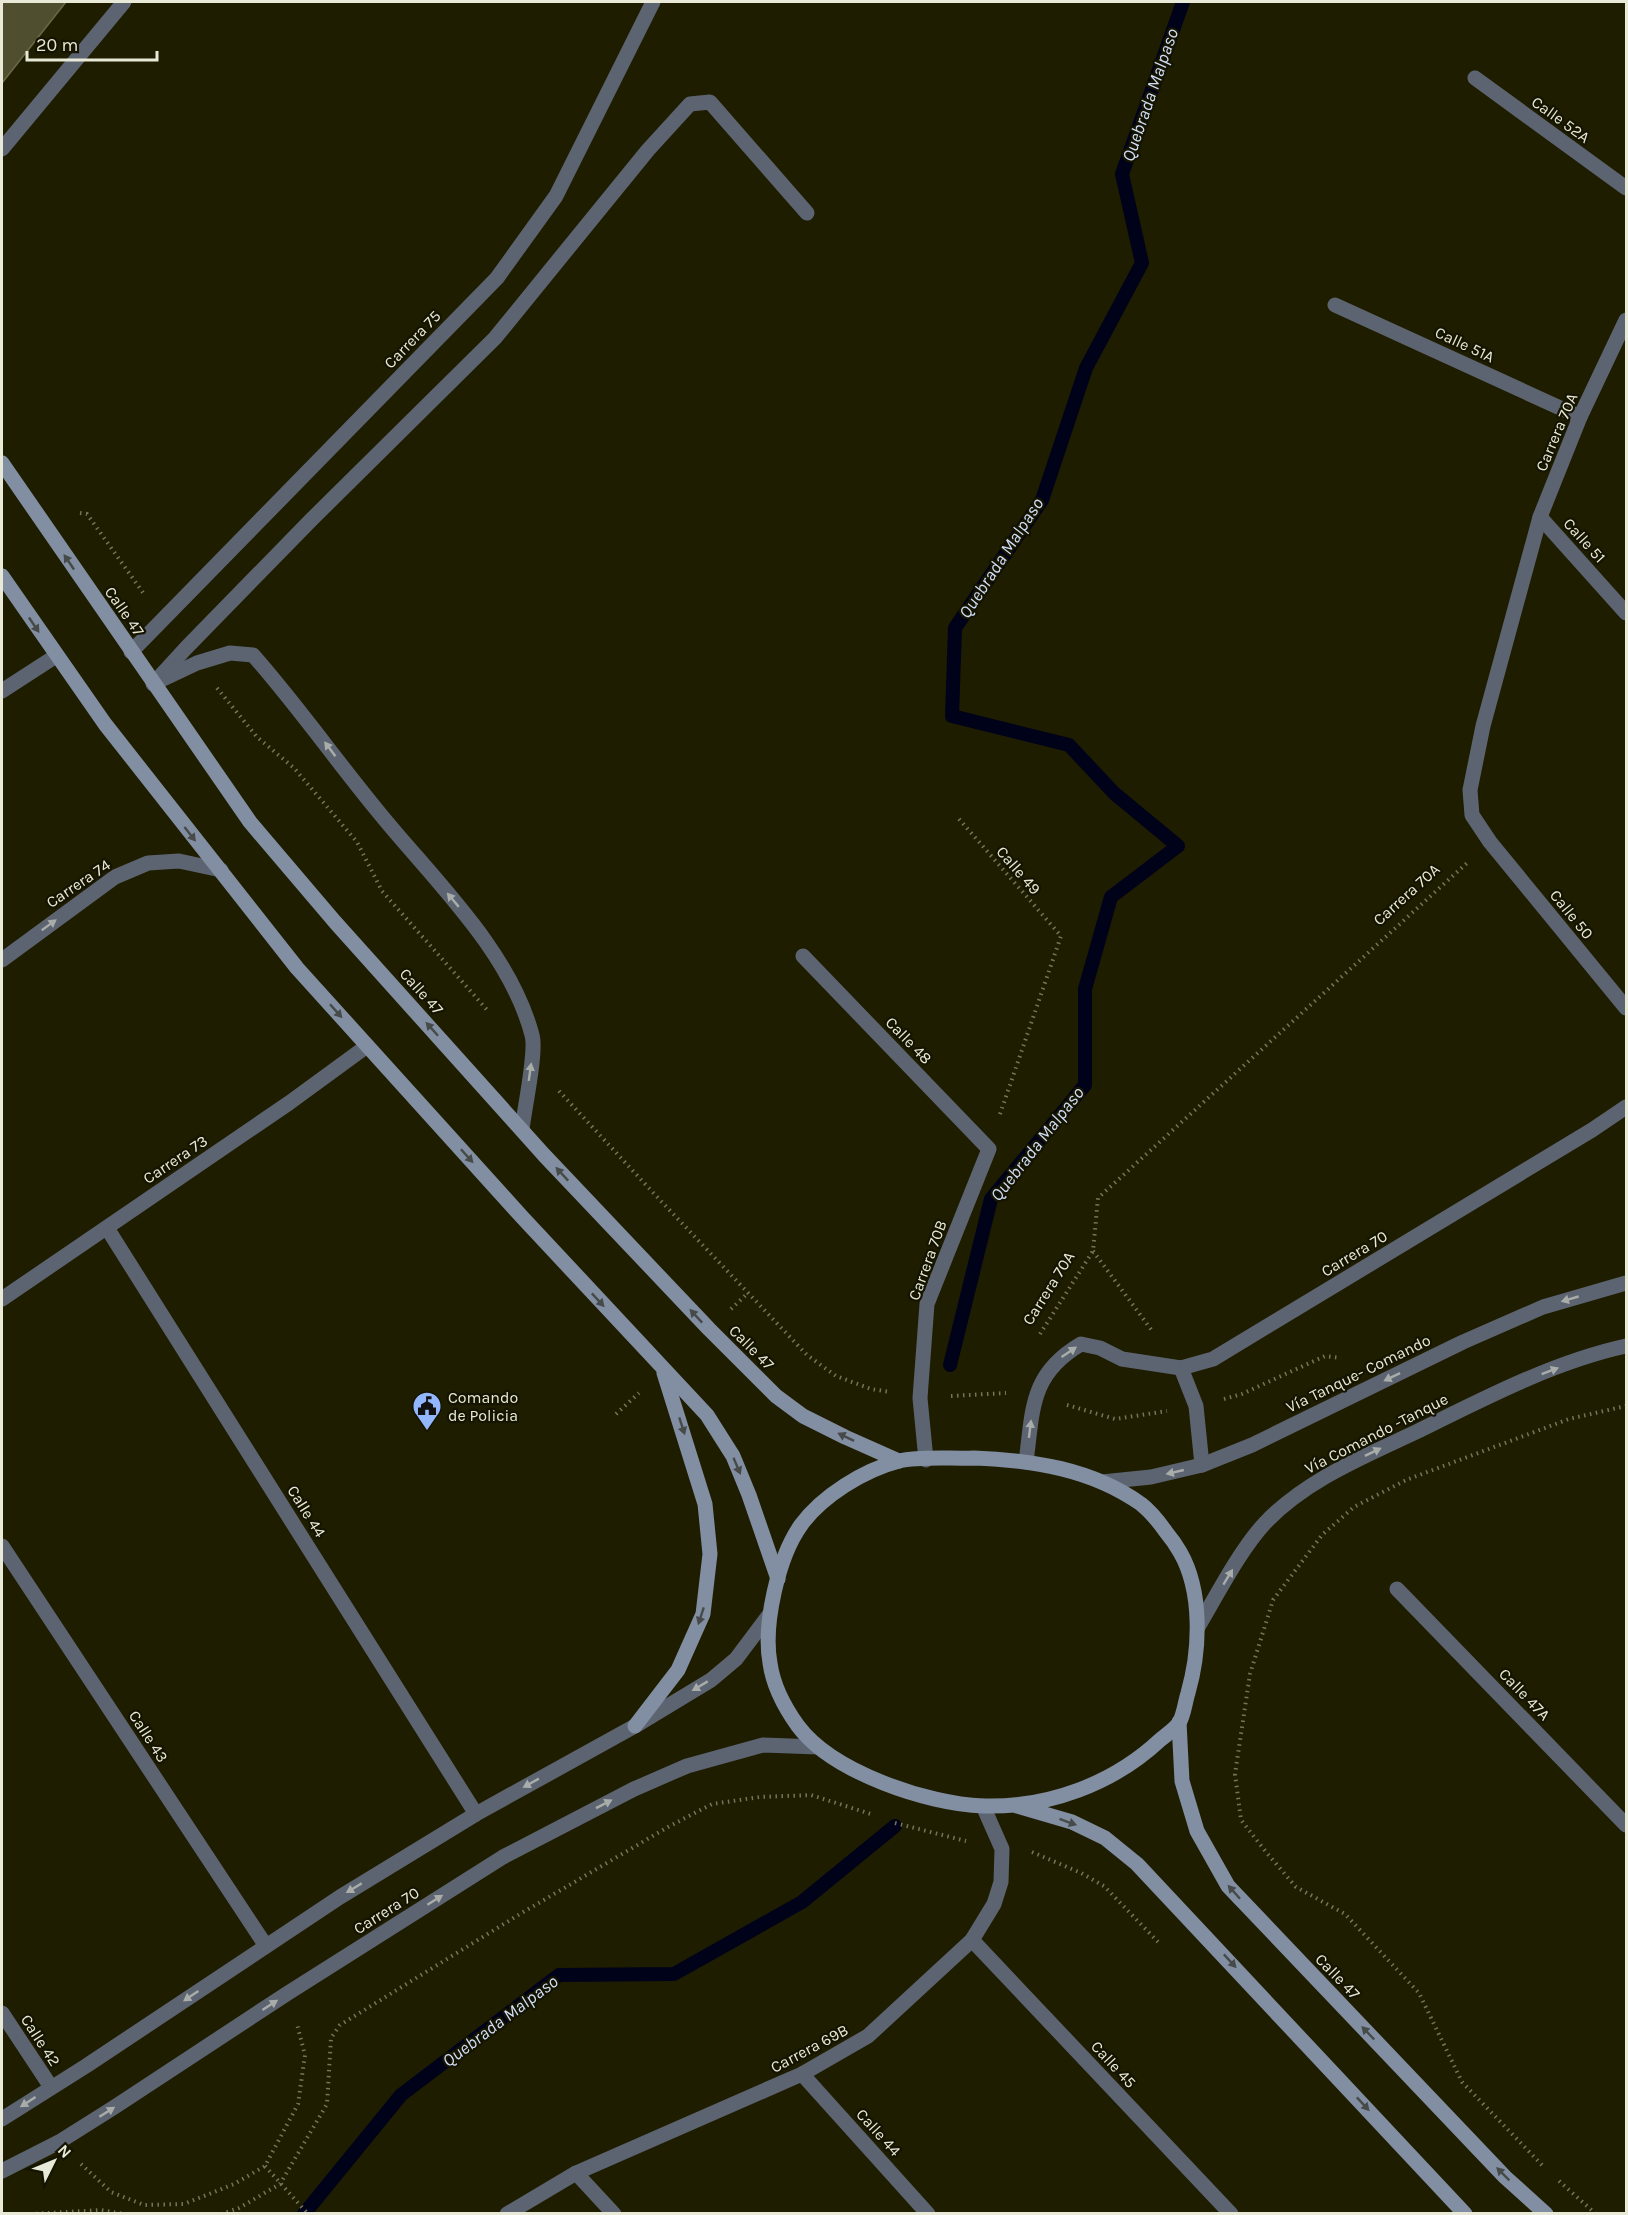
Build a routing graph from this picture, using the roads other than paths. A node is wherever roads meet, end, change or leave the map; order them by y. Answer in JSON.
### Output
{"nodes":[{"id":1,"x":123,"y":2,"type":"edge"},
{"id":2,"x":653,"y":2,"type":"edge"},
{"id":3,"x":1475,"y":78,"type":"dead end"},
{"id":4,"x":2,"y":148,"type":"edge"},
{"id":5,"x":1626,"y":188,"type":"edge"},
{"id":6,"x":807,"y":213,"type":"dead end"},
{"id":7,"x":1335,"y":305,"type":"dead end"},
{"id":8,"x":1626,"y":320,"type":"edge"},
{"id":9,"x":1580,"y":417,"type":"junction"},
{"id":10,"x":2,"y":463,"type":"edge"},
{"id":11,"x":1540,"y":517,"type":"junction"},
{"id":12,"x":2,"y":576,"type":"edge"},
{"id":13,"x":1626,"y":612,"type":"edge"},
{"id":14,"x":131,"y":652,"type":"junction"},
{"id":15,"x":56,"y":656,"type":"junction"},
{"id":16,"x":153,"y":684,"type":"junction"},
{"id":17,"x":2,"y":692,"type":"edge"},
{"id":18,"x":1490,"y":842,"type":"joint"},
{"id":19,"x":221,"y":870,"type":"junction"},
{"id":20,"x":803,"y":956,"type":"dead end"},
{"id":21,"x":2,"y":960,"type":"edge"},
{"id":22,"x":1626,"y":1008,"type":"edge"},
{"id":23,"x":367,"y":1046,"type":"junction"},
{"id":24,"x":1626,"y":1107,"type":"edge"},
{"id":25,"x":522,"y":1130,"type":"junction"},
{"id":26,"x":988,"y":1149,"type":"joint"},
{"id":27,"x":107,"y":1228,"type":"junction"},
{"id":28,"x":1626,"y":1283,"type":"edge"},
{"id":29,"x":2,"y":1299,"type":"edge"},
{"id":30,"x":1626,"y":1346,"type":"edge"},
{"id":31,"x":1181,"y":1368,"type":"junction"},
{"id":32,"x":663,"y":1371,"type":"junction"},
{"id":33,"x":926,"y":1460,"type":"junction"},
{"id":34,"x":899,"y":1461,"type":"junction"},
{"id":35,"x":1026,"y":1462,"type":"junction"},
{"id":36,"x":1202,"y":1466,"type":"junction"},
{"id":37,"x":1102,"y":1482,"type":"junction"},
{"id":38,"x":2,"y":1546,"type":"edge"},
{"id":39,"x":778,"y":1579,"type":"junction"},
{"id":40,"x":1397,"y":1589,"type":"dead end"},
{"id":41,"x":769,"y":1614,"type":"junction"},
{"id":42,"x":1198,"y":1627,"type":"junction"},
{"id":43,"x":1179,"y":1722,"type":"junction"},
{"id":44,"x":635,"y":1725,"type":"junction"},
{"id":45,"x":818,"y":1747,"type":"junction"},
{"id":46,"x":1012,"y":1804,"type":"junction"},
{"id":47,"x":983,"y":1806,"type":"junction"},
{"id":48,"x":476,"y":1814,"type":"junction"},
{"id":49,"x":1626,"y":1825,"type":"edge"},
{"id":50,"x":972,"y":1940,"type":"junction"},
{"id":51,"x":266,"y":1946,"type":"junction"},
{"id":52,"x":2,"y":2013,"type":"edge"},
{"id":53,"x":802,"y":2074,"type":"junction"},
{"id":54,"x":51,"y":2087,"type":"junction"},
{"id":55,"x":2,"y":2119,"type":"edge"},
{"id":56,"x":2,"y":2171,"type":"edge"},
{"id":57,"x":576,"y":2173,"type":"junction"},
{"id":58,"x":507,"y":2214,"type":"edge"},
{"id":59,"x":614,"y":2214,"type":"edge"},
{"id":60,"x":928,"y":2214,"type":"edge"},
{"id":61,"x":1231,"y":2214,"type":"edge"},
{"id":62,"x":1465,"y":2214,"type":"edge"},
{"id":63,"x":1546,"y":2214,"type":"edge"}],
"edges":[{"from":1,"to":4,"type":"street"},
{"from":2,"to":14,"type":"street","name":"Carrera 75"},
{"from":3,"to":5,"type":"street","name":"Calle 52A"},
{"from":6,"to":16,"type":"street"},
{"from":7,"to":9,"type":"street","name":"Calle 51A"},
{"from":8,"to":9,"type":"street","name":"Carrera 70A"},
{"from":9,"to":11,"type":"street","name":"Carrera 70A"},
{"from":14,"to":10,"type":"main road","name":"Calle 47","one_way":true},
{"from":11,"to":13,"type":"street","name":"Calle 51"},
{"from":11,"to":18,"type":"street","name":"Carrera 70A"},
{"from":12,"to":15,"type":"main road","one_way":true},
{"from":14,"to":16,"type":"main road","name":"Calle 47"},
{"from":15,"to":17,"type":"street"},
{"from":15,"to":19,"type":"main road","one_way":true},
{"from":25,"to":16,"type":"main road","name":"Calle 47","one_way":true},
{"from":25,"to":16,"type":"street","one_way":true},
{"from":18,"to":22,"type":"street","name":"Calle 50"},
{"from":21,"to":19,"type":"street","name":"Carrera 74","one_way":true},
{"from":19,"to":23,"type":"main road","one_way":true},
{"from":20,"to":26,"type":"street","name":"Calle 48"},
{"from":23,"to":27,"type":"street","name":"Carrera 73"},
{"from":23,"to":32,"type":"main road","one_way":true},
{"from":24,"to":31,"type":"street","name":"Carrera 70"},
{"from":34,"to":25,"type":"main road","name":"Calle 47","one_way":true},
{"from":26,"to":33,"type":"street","name":"Carrera 70B"},
{"from":27,"to":29,"type":"street","name":"Carrera 73"},
{"from":27,"to":48,"type":"street","name":"Calle 44"},
{"from":28,"to":36,"type":"street","name":"Vía Tanque- Comando","one_way":true},
{"from":42,"to":30,"type":"street","name":"Vía Comando -Tanque","one_way":true},
{"from":35,"to":31,"type":"street","one_way":true},
{"from":31,"to":36,"type":"street"},
{"from":32,"to":39,"type":"main road","one_way":true},
{"from":32,"to":44,"type":"main road","one_way":true},
{"from":33,"to":34,"type":"main road"},
{"from":33,"to":35,"type":"main road"},
{"from":34,"to":39,"type":"main road"},
{"from":35,"to":37,"type":"main road"},
{"from":36,"to":37,"type":"street","name":"Vía Tanque- Comando","one_way":true},
{"from":37,"to":42,"type":"main road"},
{"from":38,"to":51,"type":"street","name":"Calle 43"},
{"from":39,"to":41,"type":"main road"},
{"from":40,"to":49,"type":"street","name":"Calle 47A"},
{"from":41,"to":44,"type":"street","one_way":true},
{"from":41,"to":45,"type":"main road"},
{"from":42,"to":43,"type":"main road"},
{"from":43,"to":46,"type":"main road"},
{"from":63,"to":43,"type":"main road","name":"Calle 47","one_way":true},
{"from":44,"to":48,"type":"street","one_way":true},
{"from":45,"to":47,"type":"main road"},
{"from":56,"to":45,"type":"street","name":"Carrera 70","one_way":true},
{"from":46,"to":47,"type":"main road"},
{"from":46,"to":62,"type":"main road","one_way":true},
{"from":47,"to":50,"type":"street","name":"Carrera 69B"},
{"from":48,"to":51,"type":"street","one_way":true},
{"from":50,"to":53,"type":"street","name":"Carrera 69B"},
{"from":50,"to":61,"type":"street","name":"Calle 45"},
{"from":51,"to":54,"type":"street","one_way":true},
{"from":52,"to":54,"type":"street","name":"Calle 42"},
{"from":53,"to":57,"type":"street","name":"Carrera 69B"},
{"from":53,"to":60,"type":"street","name":"Calle 44"},
{"from":54,"to":55,"type":"street","one_way":true},
{"from":57,"to":58,"type":"street","name":"Carrera 69B"},
{"from":57,"to":59,"type":"street"}]}
